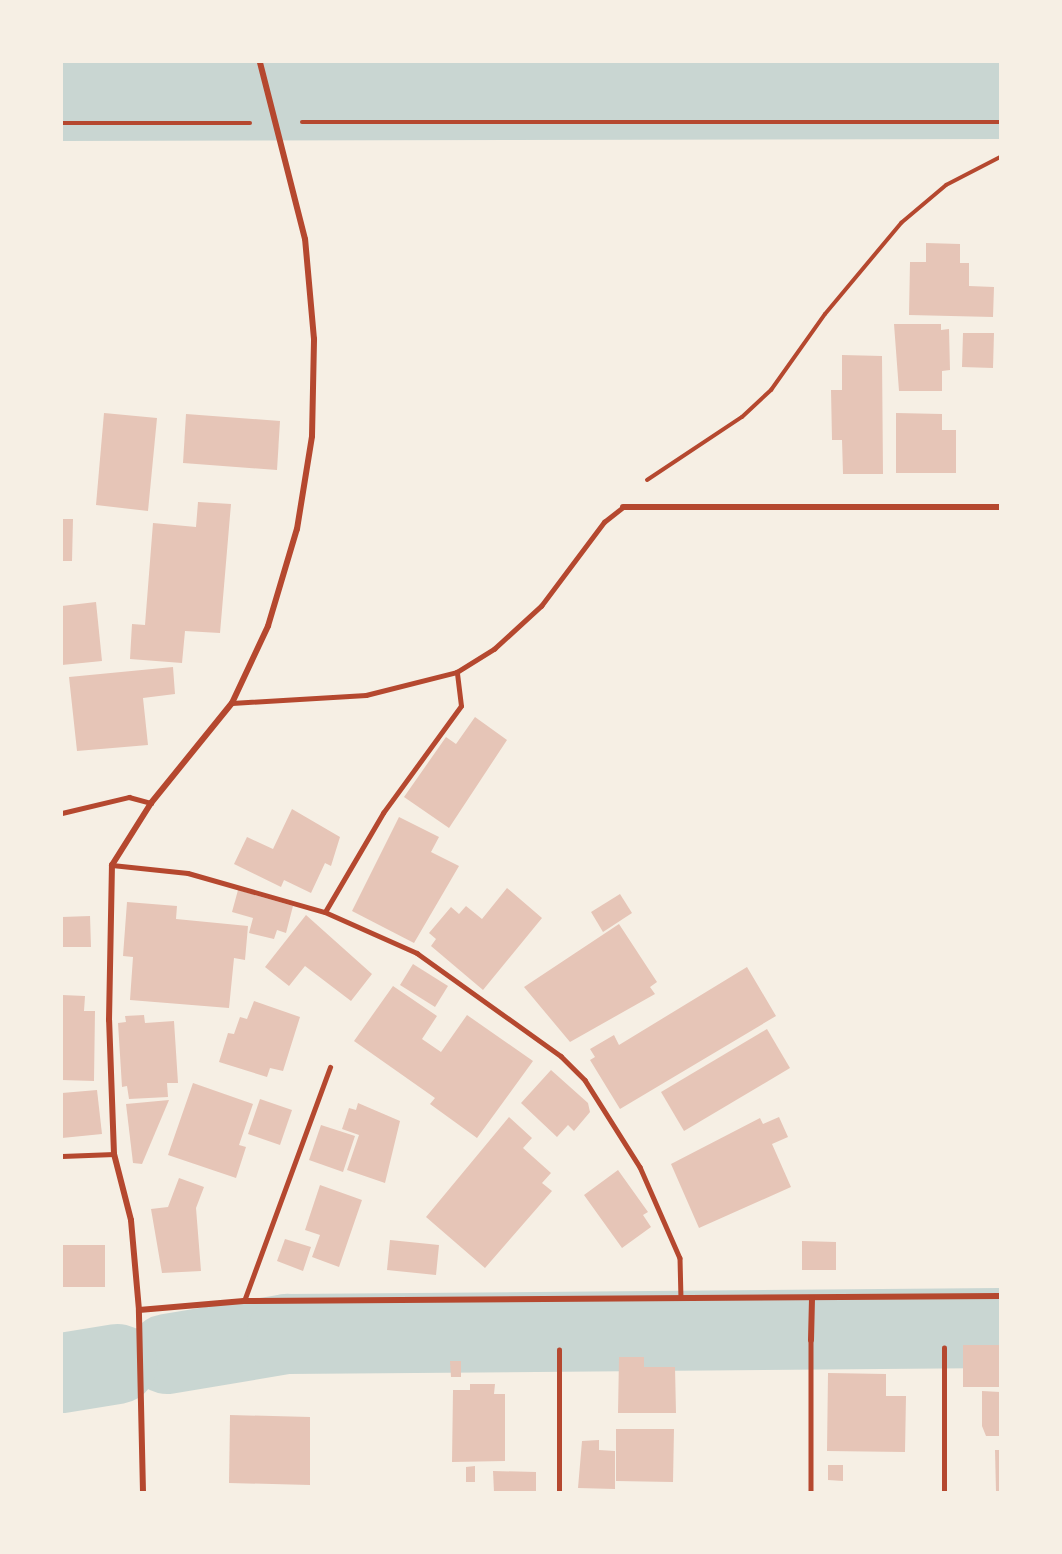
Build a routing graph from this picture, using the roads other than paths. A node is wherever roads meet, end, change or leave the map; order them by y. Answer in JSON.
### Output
{"nodes":[{"id":1,"x":260,"y":62,"type":"edge"},
{"id":2,"x":623,"y":507,"type":"joint"},
{"id":3,"x":1000,"y":507,"type":"edge"},
{"id":4,"x":457,"y":672,"type":"junction"},
{"id":5,"x":232,"y":703,"type":"junction"},
{"id":6,"x":151,"y":803,"type":"junction"},
{"id":7,"x":62,"y":813,"type":"edge"},
{"id":8,"x":112,"y":865,"type":"junction"},
{"id":9,"x":325,"y":912,"type":"junction"},
{"id":10,"x":330,"y":1066,"type":"dead end"},
{"id":11,"x":114,"y":1154,"type":"junction"},
{"id":12,"x":62,"y":1156,"type":"edge"},
{"id":13,"x":1000,"y":1296,"type":"edge"},
{"id":14,"x":681,"y":1298,"type":"junction"},
{"id":15,"x":812,"y":1298,"type":"junction"},
{"id":16,"x":244,"y":1301,"type":"junction"},
{"id":17,"x":139,"y":1311,"type":"junction"},
{"id":18,"x":811,"y":1340,"type":"joint"},
{"id":19,"x":944,"y":1348,"type":"dead end"},
{"id":20,"x":559,"y":1350,"type":"dead end"},
{"id":21,"x":143,"y":1492,"type":"edge"},
{"id":22,"x":559,"y":1492,"type":"edge"},
{"id":23,"x":811,"y":1492,"type":"edge"},
{"id":24,"x":944,"y":1492,"type":"edge"}],
"edges":[{"from":1,"to":5,"type":"street"},
{"from":2,"to":3,"type":"street"},
{"from":2,"to":4,"type":"lane"},
{"from":4,"to":5,"type":"lane"},
{"from":4,"to":9,"type":"lane"},
{"from":5,"to":6,"type":"street"},
{"from":6,"to":7,"type":"lane"},
{"from":6,"to":8,"type":"street"},
{"from":8,"to":9,"type":"lane"},
{"from":8,"to":11,"type":"street"},
{"from":9,"to":14,"type":"lane"},
{"from":10,"to":16,"type":"lane"},
{"from":11,"to":12,"type":"lane"},
{"from":11,"to":17,"type":"street"},
{"from":13,"to":15,"type":"street"},
{"from":14,"to":15,"type":"street"},
{"from":14,"to":16,"type":"street"},
{"from":15,"to":18,"type":"street"},
{"from":16,"to":17,"type":"street"},
{"from":17,"to":21,"type":"street"},
{"from":18,"to":23,"type":"lane"},
{"from":19,"to":24,"type":"lane"},
{"from":20,"to":22,"type":"lane"}]}
